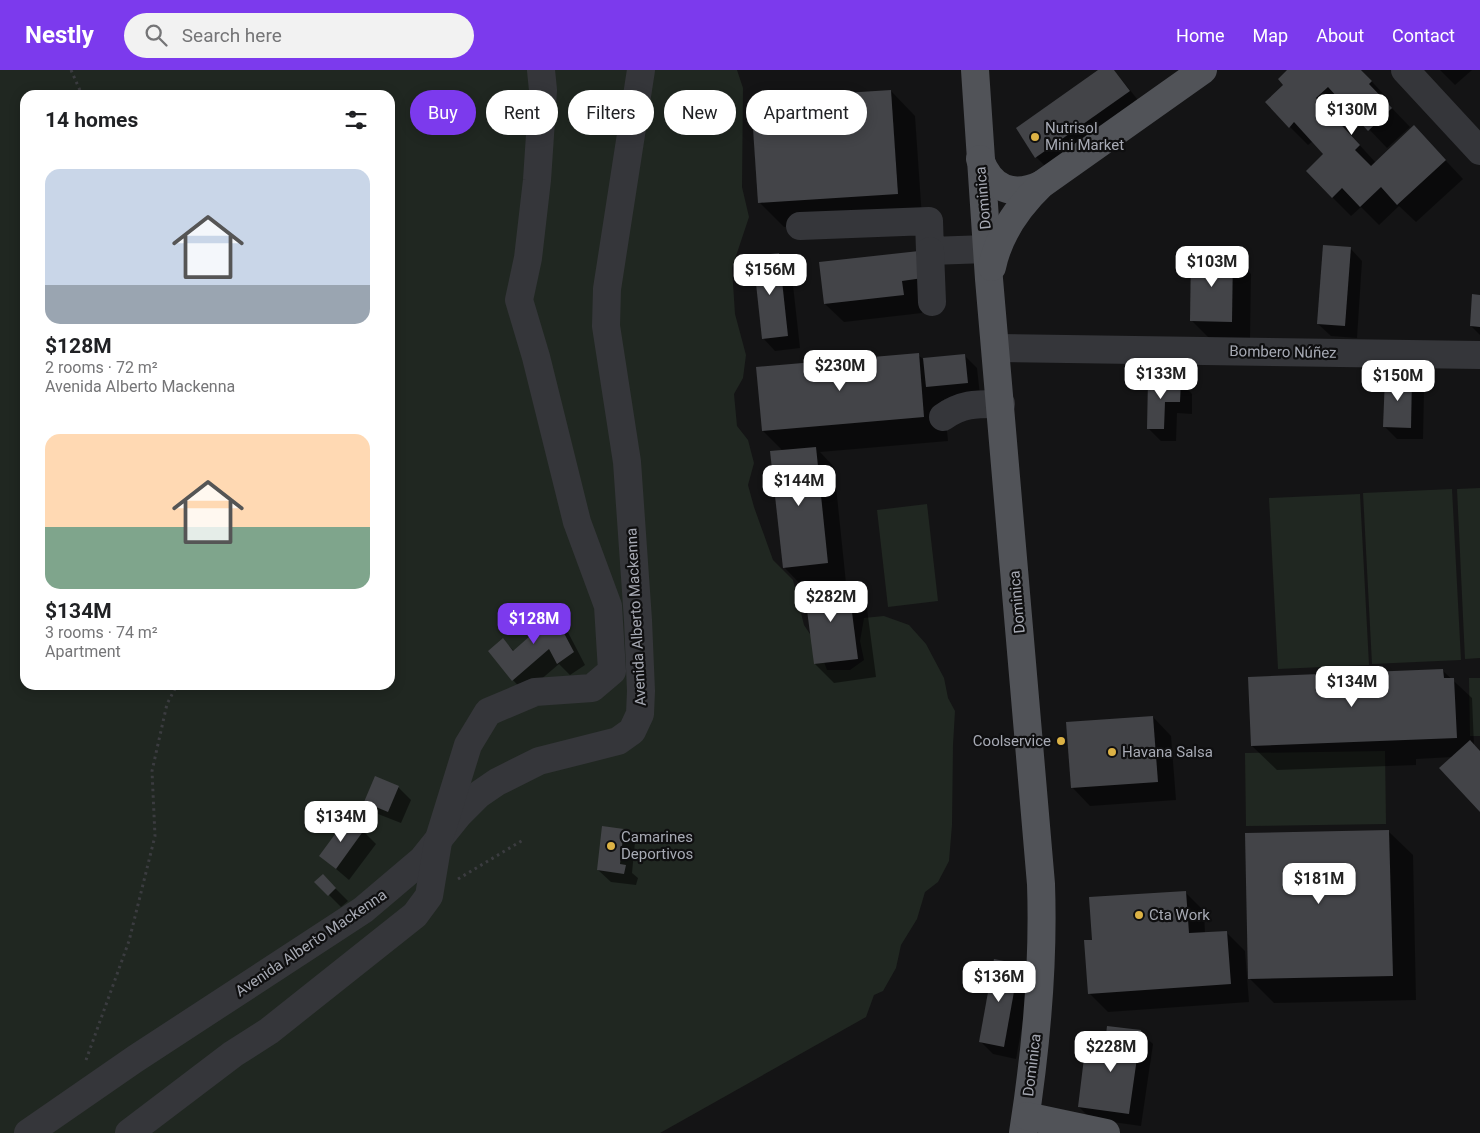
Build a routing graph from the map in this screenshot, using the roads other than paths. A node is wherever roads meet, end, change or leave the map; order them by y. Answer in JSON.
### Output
{"nodes":[{"id":1,"x":541,"y":70,"type":"edge"},
{"id":2,"x":641,"y":70,"type":"edge"},
{"id":3,"x":975,"y":70,"type":"edge"},
{"id":4,"x":1203,"y":70,"type":"edge"},
{"id":5,"x":1405,"y":70,"type":"edge"},
{"id":6,"x":1480,"y":151,"type":"edge"},
{"id":7,"x":980,"y":158,"type":"junction"},
{"id":8,"x":1042,"y":184,"type":"junction"},
{"id":9,"x":800,"y":226,"type":"dead end"},
{"id":10,"x":987,"y":249,"type":"junction"},
{"id":11,"x":930,"y":251,"type":"junction"},
{"id":12,"x":989,"y":279,"type":"junction"},
{"id":13,"x":932,"y":302,"type":"dead end"},
{"id":14,"x":996,"y":348,"type":"junction"},
{"id":15,"x":1480,"y":355,"type":"edge"},
{"id":16,"x":1001,"y":404,"type":"junction"},
{"id":17,"x":943,"y":417,"type":"dead end"},
{"id":18,"x":438,"y":842,"type":"junction"},
{"id":19,"x":1024,"y":1124,"type":"edge"},
{"id":20,"x":28,"y":1133,"type":"edge"},
{"id":21,"x":129,"y":1133,"type":"edge"},
{"id":22,"x":1106,"y":1133,"type":"edge"}],
"edges":[{"from":1,"to":18,"type":"street"},
{"from":2,"to":18,"type":"street","name":"Avenida Alberto Mackenna"},
{"from":3,"to":7,"type":"main road","name":"Dominica"},
{"from":4,"to":8,"type":"main road"},
{"from":5,"to":6,"type":"street"},
{"from":7,"to":8,"type":"main road"},
{"from":7,"to":10,"type":"main road","name":"Dominica"},
{"from":8,"to":12,"type":"main road"},
{"from":9,"to":11,"type":"street"},
{"from":10,"to":11,"type":"street"},
{"from":10,"to":12,"type":"main road","name":"Dominica"},
{"from":11,"to":13,"type":"street"},
{"from":12,"to":14,"type":"main road","name":"Dominica"},
{"from":14,"to":15,"type":"street","name":"Bombero Núñez"},
{"from":14,"to":16,"type":"main road","name":"Dominica"},
{"from":16,"to":17,"type":"street"},
{"from":16,"to":19,"type":"main road","name":"Dominica"},
{"from":18,"to":20,"type":"street","name":"Avenida Alberto Mackenna"},
{"from":18,"to":21,"type":"street"},
{"from":19,"to":22,"type":"main road"}]}
